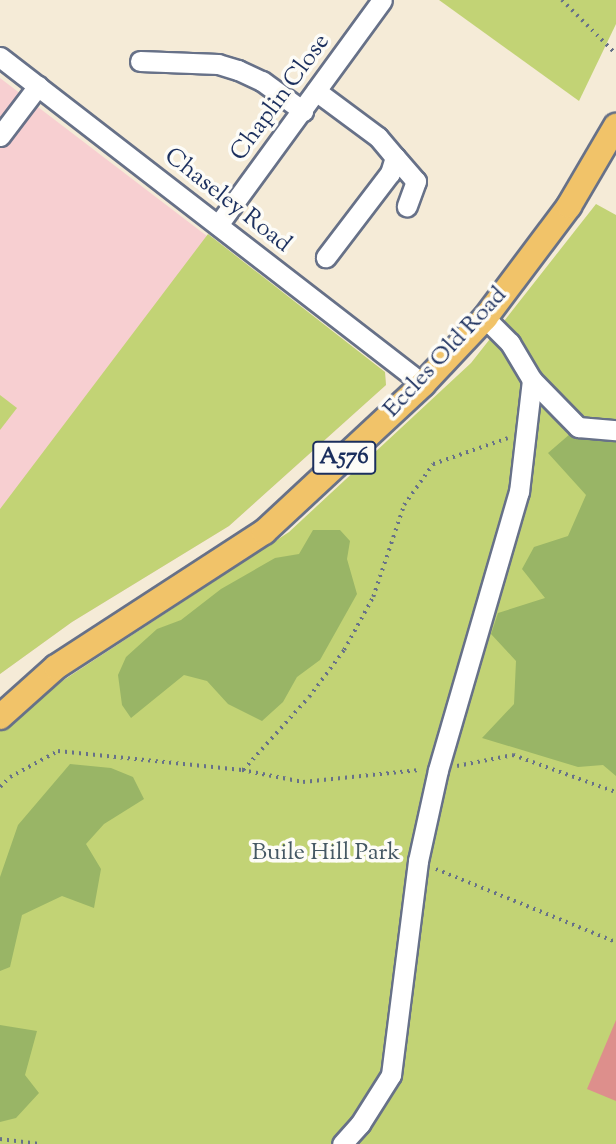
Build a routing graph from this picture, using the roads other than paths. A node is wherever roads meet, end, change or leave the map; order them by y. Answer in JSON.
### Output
{"nodes":[{"id":1,"x":377,"y":2,"type":"edge"},
{"id":2,"x":0,"y":57,"type":"edge"},
{"id":3,"x":140,"y":61,"type":"dead end"},
{"id":4,"x":38,"y":86,"type":"junction"},
{"id":5,"x":316,"y":91,"type":"junction"},
{"id":6,"x":303,"y":111,"type":"junction"},
{"id":7,"x":616,"y":126,"type":"edge"},
{"id":8,"x":0,"y":136,"type":"edge"},
{"id":9,"x":393,"y":154,"type":"junction"},
{"id":10,"x":407,"y":206,"type":"dead end"},
{"id":11,"x":218,"y":225,"type":"junction"},
{"id":12,"x":326,"y":257,"type":"dead end"},
{"id":13,"x":485,"y":318,"type":"junction"},
{"id":14,"x":532,"y":380,"type":"junction"},
{"id":15,"x":423,"y":384,"type":"junction"},
{"id":16,"x":616,"y":430,"type":"edge"},
{"id":17,"x":0,"y":717,"type":"edge"},
{"id":18,"x":342,"y":1144,"type":"edge"}],
"edges":[{"from":1,"to":5,"type":"street","name":"Chaplin Close"},
{"from":2,"to":4,"type":"street","name":"Chaseley Road"},
{"from":3,"to":6,"type":"street"},
{"from":4,"to":8,"type":"street"},
{"from":4,"to":11,"type":"street","name":"Chaseley Road"},
{"from":5,"to":6,"type":"street","name":"Chaplin Close"},
{"from":5,"to":9,"type":"street"},
{"from":6,"to":11,"type":"street","name":"Chaplin Close"},
{"from":7,"to":13,"type":"main road","name":"Eccles Old Road","number":"A576"},
{"from":9,"to":10,"type":"street"},
{"from":9,"to":12,"type":"street"},
{"from":11,"to":15,"type":"street","name":"Chaseley Road"},
{"from":13,"to":14,"type":"street"},
{"from":13,"to":15,"type":"main road","name":"Eccles Old Road","number":"A576"},
{"from":14,"to":16,"type":"street"},
{"from":14,"to":18,"type":"street"},
{"from":15,"to":17,"type":"main road","name":"Eccles Old Road","number":"A576"}]}
